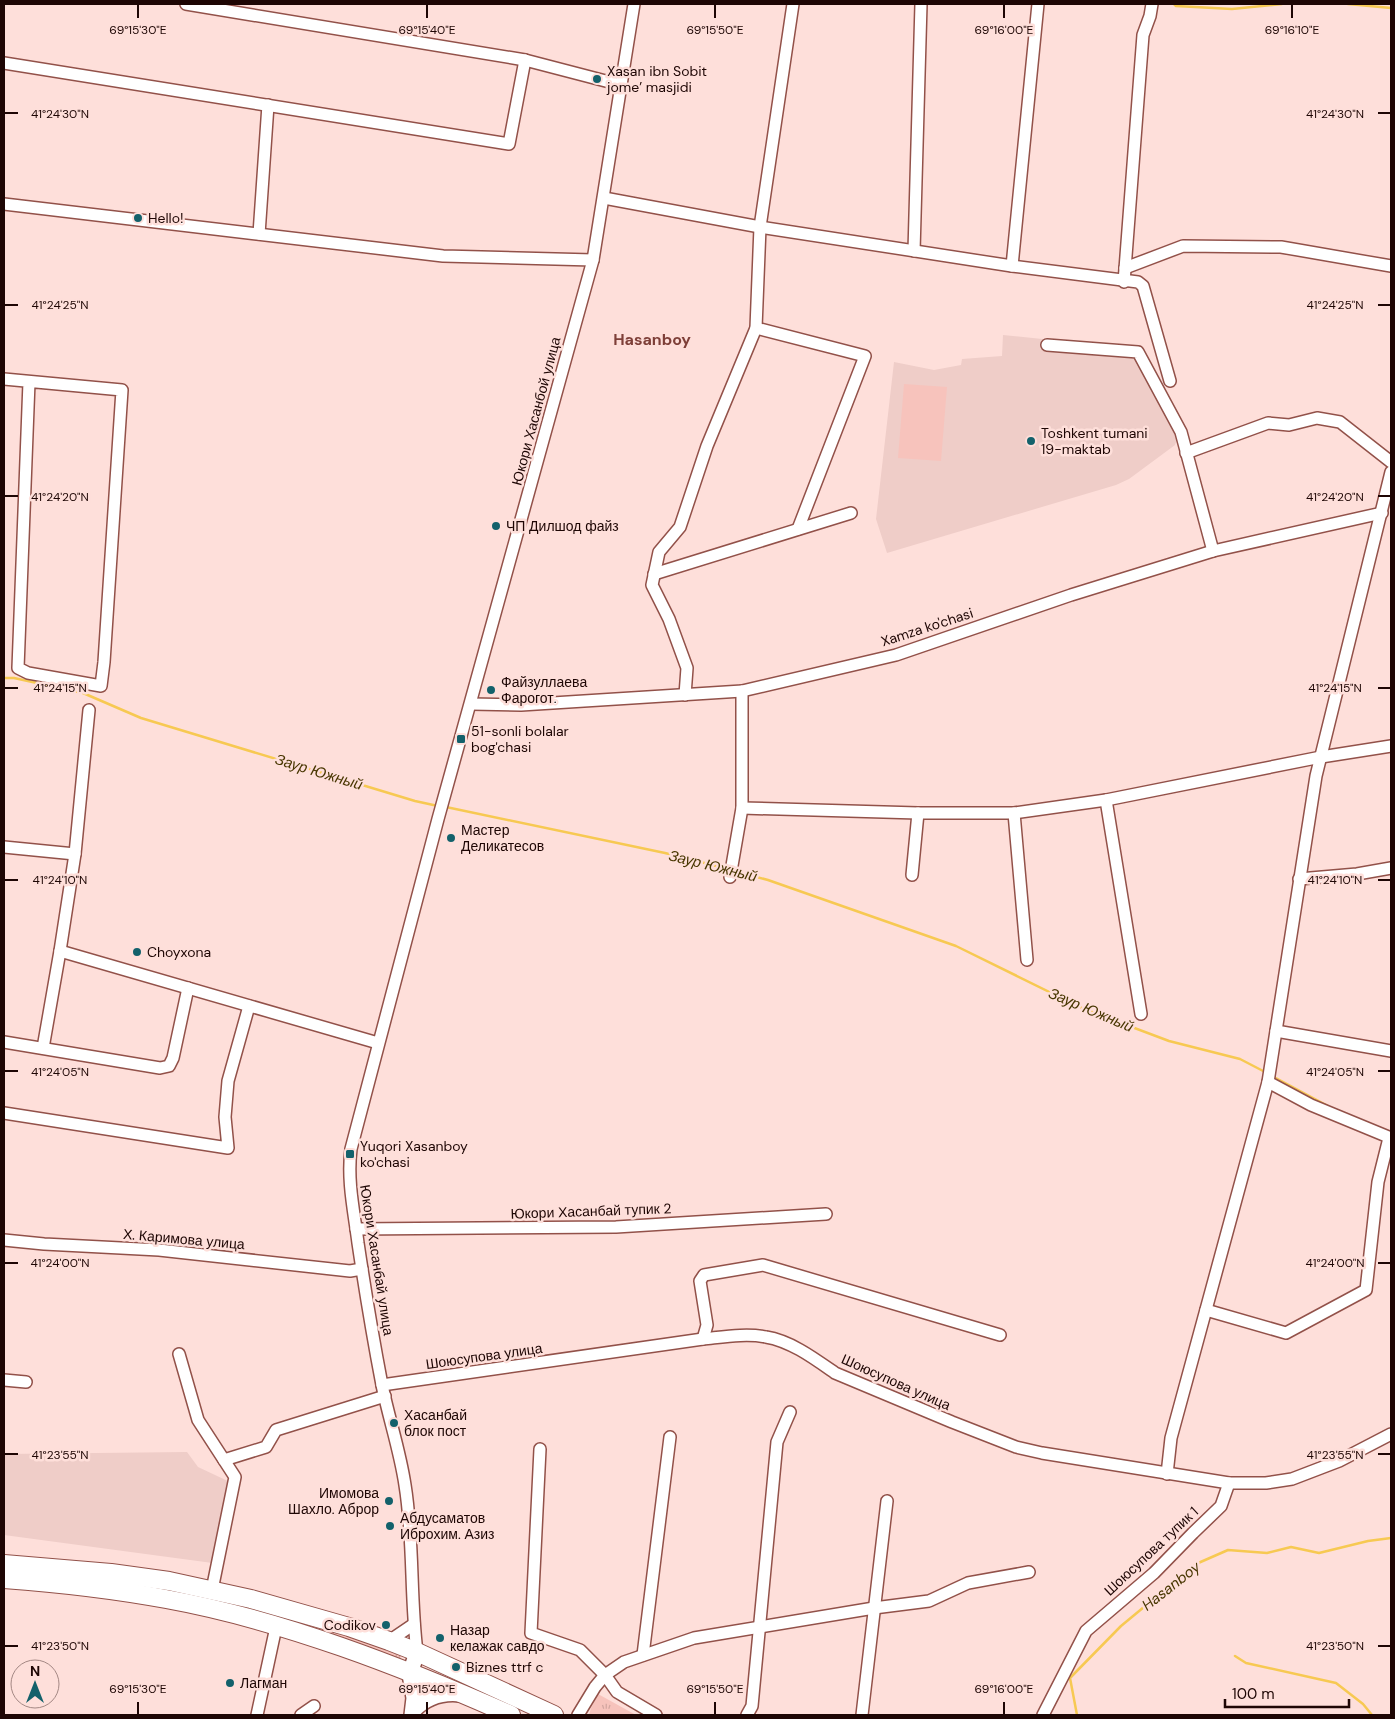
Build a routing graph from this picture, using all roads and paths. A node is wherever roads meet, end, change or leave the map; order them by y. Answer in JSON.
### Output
{"nodes":[{"id":1,"x":186,"y":4,"type":"edge"},
{"id":2,"x":634,"y":4,"type":"edge"},
{"id":3,"x":793,"y":4,"type":"edge"},
{"id":4,"x":921,"y":4,"type":"edge"},
{"id":5,"x":1038,"y":4,"type":"edge"},
{"id":6,"x":1152,"y":4,"type":"edge"},
{"id":7,"x":525,"y":60,"type":"junction"},
{"id":8,"x":4,"y":62,"type":"edge"},
{"id":9,"x":621,"y":85,"type":"junction"},
{"id":10,"x":268,"y":105,"type":"junction"},
{"id":11,"x":604,"y":198,"type":"junction"},
{"id":12,"x":4,"y":204,"type":"edge"},
{"id":13,"x":760,"y":227,"type":"junction"},
{"id":14,"x":259,"y":234,"type":"junction"},
{"id":15,"x":914,"y":251,"type":"junction"},
{"id":16,"x":593,"y":260,"type":"junction"},
{"id":17,"x":1012,"y":266,"type":"junction"},
{"id":18,"x":1391,"y":266,"type":"edge"},
{"id":19,"x":1125,"y":268,"type":"junction"},
{"id":20,"x":1124,"y":282,"type":"junction"},
{"id":21,"x":756,"y":328,"type":"junction"},
{"id":22,"x":1047,"y":344,"type":"dead end"},
{"id":23,"x":4,"y":380,"type":"edge"},
{"id":24,"x":1170,"y":381,"type":"dead end"},
{"id":25,"x":29,"y":382,"type":"junction"},
{"id":26,"x":1186,"y":452,"type":"junction"},
{"id":27,"x":1391,"y":462,"type":"edge"},
{"id":28,"x":1391,"y":476,"type":"edge"},
{"id":29,"x":851,"y":513,"type":"dead end"},
{"id":30,"x":1382,"y":513,"type":"junction"},
{"id":31,"x":798,"y":529,"type":"junction"},
{"id":32,"x":1213,"y":551,"type":"junction"},
{"id":33,"x":654,"y":574,"type":"junction"},
{"id":34,"x":742,"y":691,"type":"junction"},
{"id":35,"x":685,"y":695,"type":"junction"},
{"id":36,"x":471,"y":704,"type":"junction"},
{"id":37,"x":89,"y":710,"type":"dead end"},
{"id":38,"x":1391,"y":746,"type":"edge"},
{"id":39,"x":1320,"y":757,"type":"junction"},
{"id":40,"x":1106,"y":800,"type":"junction"},
{"id":41,"x":742,"y":808,"type":"junction"},
{"id":42,"x":918,"y":813,"type":"junction"},
{"id":43,"x":1014,"y":814,"type":"junction"},
{"id":44,"x":438,"y":819,"type":"joint"},
{"id":45,"x":4,"y":847,"type":"edge"},
{"id":46,"x":75,"y":854,"type":"junction"},
{"id":47,"x":1391,"y":868,"type":"edge"},
{"id":48,"x":912,"y":875,"type":"dead end"},
{"id":49,"x":730,"y":878,"type":"dead end"},
{"id":50,"x":1299,"y":879,"type":"junction"},
{"id":51,"x":60,"y":951,"type":"junction"},
{"id":52,"x":1027,"y":960,"type":"dead end"},
{"id":53,"x":188,"y":988,"type":"junction"},
{"id":54,"x":249,"y":1006,"type":"junction"},
{"id":55,"x":1141,"y":1014,"type":"dead end"},
{"id":56,"x":1276,"y":1031,"type":"junction"},
{"id":57,"x":4,"y":1042,"type":"edge"},
{"id":58,"x":378,"y":1043,"type":"junction"},
{"id":59,"x":43,"y":1048,"type":"junction"},
{"id":60,"x":1391,"y":1051,"type":"edge"},
{"id":61,"x":1268,"y":1082,"type":"junction"},
{"id":62,"x":4,"y":1113,"type":"edge"},
{"id":63,"x":1390,"y":1138,"type":"edge"},
{"id":64,"x":826,"y":1214,"type":"dead end"},
{"id":65,"x":356,"y":1229,"type":"junction"},
{"id":66,"x":4,"y":1240,"type":"edge"},
{"id":67,"x":362,"y":1268,"type":"junction"},
{"id":68,"x":1206,"y":1310,"type":"junction"},
{"id":69,"x":1000,"y":1335,"type":"dead end"},
{"id":70,"x":703,"y":1339,"type":"junction"},
{"id":71,"x":179,"y":1354,"type":"dead end"},
{"id":72,"x":4,"y":1380,"type":"edge"},
{"id":73,"x":26,"y":1382,"type":"dead end"},
{"id":74,"x":384,"y":1391,"type":"junction"},
{"id":75,"x":790,"y":1412,"type":"dead end"},
{"id":76,"x":1391,"y":1434,"type":"edge"},
{"id":77,"x":670,"y":1437,"type":"dead end"},
{"id":78,"x":540,"y":1449,"type":"dead end"},
{"id":79,"x":224,"y":1460,"type":"junction"},
{"id":80,"x":1167,"y":1474,"type":"junction"},
{"id":81,"x":1229,"y":1483,"type":"junction"},
{"id":82,"x":887,"y":1501,"type":"dead end"},
{"id":83,"x":4,"y":1564,"type":"edge"},
{"id":84,"x":1028,"y":1572,"type":"dead end"},
{"id":85,"x":4,"y":1579,"type":"edge"},
{"id":86,"x":212,"y":1590,"type":"junction"},
{"id":87,"x":874,"y":1608,"type":"junction"},
{"id":88,"x":289,"y":1610,"type":"junction"},
{"id":89,"x":414,"y":1624,"type":"junction"},
{"id":90,"x":760,"y":1627,"type":"junction"},
{"id":91,"x":280,"y":1628,"type":"junction"},
{"id":92,"x":390,"y":1641,"type":"junction"},
{"id":93,"x":417,"y":1652,"type":"junction"},
{"id":94,"x":643,"y":1655,"type":"junction"},
{"id":95,"x":410,"y":1674,"type":"junction"},
{"id":96,"x":605,"y":1675,"type":"junction"},
{"id":97,"x":464,"y":1695,"type":"junction"},
{"id":98,"x":314,"y":1706,"type":"dead end"},
{"id":99,"x":413,"y":1713,"type":"edge"},
{"id":100,"x":257,"y":1715,"type":"edge"},
{"id":101,"x":301,"y":1715,"type":"edge"},
{"id":102,"x":511,"y":1715,"type":"edge"},
{"id":103,"x":554,"y":1715,"type":"edge"},
{"id":104,"x":578,"y":1715,"type":"edge"},
{"id":105,"x":656,"y":1715,"type":"edge"},
{"id":106,"x":747,"y":1715,"type":"edge"},
{"id":107,"x":862,"y":1715,"type":"edge"},
{"id":108,"x":1043,"y":1715,"type":"edge"}],
"edges":[{"from":1,"to":7,"type":"street"},
{"from":2,"to":9,"type":"street","name":"Юкори Хасанбой улица"},
{"from":3,"to":13,"type":"street"},
{"from":4,"to":15,"type":"street"},
{"from":5,"to":17,"type":"street"},
{"from":6,"to":19,"type":"street"},
{"from":7,"to":9,"type":"street"},
{"from":7,"to":10,"type":"street"},
{"from":8,"to":10,"type":"street"},
{"from":9,"to":11,"type":"street","name":"Юкори Хасанбой улица"},
{"from":10,"to":14,"type":"street"},
{"from":11,"to":13,"type":"street"},
{"from":11,"to":16,"type":"street","name":"Юкори Хасанбой улица"},
{"from":12,"to":14,"type":"street"},
{"from":13,"to":15,"type":"street"},
{"from":13,"to":21,"type":"street"},
{"from":14,"to":16,"type":"street"},
{"from":15,"to":17,"type":"street"},
{"from":16,"to":36,"type":"street","name":"Юкори Хасанбой улица"},
{"from":17,"to":20,"type":"street"},
{"from":18,"to":19,"type":"street"},
{"from":19,"to":20,"type":"street"},
{"from":20,"to":24,"type":"street"},
{"from":21,"to":31,"type":"street"},
{"from":21,"to":33,"type":"street"},
{"from":22,"to":26,"type":"street"},
{"from":23,"to":25,"type":"street"},
{"from":25,"to":25,"type":"street"},
{"from":26,"to":27,"type":"street"},
{"from":26,"to":32,"type":"street"},
{"from":28,"to":30,"type":"street"},
{"from":29,"to":31,"type":"street"},
{"from":30,"to":32,"type":"street","name":"Xamza ko'chasi"},
{"from":30,"to":39,"type":"street"},
{"from":31,"to":33,"type":"street"},
{"from":32,"to":34,"type":"street","name":"Xamza ko'chasi"},
{"from":33,"to":35,"type":"street"},
{"from":34,"to":35,"type":"street","name":"Xamza ko'chasi"},
{"from":34,"to":41,"type":"street"},
{"from":35,"to":36,"type":"street","name":"Xamza ko'chasi"},
{"from":36,"to":44,"type":"street","name":"Юкори Хасанбой улица"},
{"from":37,"to":46,"type":"street"},
{"from":38,"to":39,"type":"street"},
{"from":39,"to":40,"type":"street"},
{"from":39,"to":50,"type":"street"},
{"from":40,"to":43,"type":"street"},
{"from":40,"to":55,"type":"street"},
{"from":41,"to":42,"type":"street"},
{"from":41,"to":49,"type":"street"},
{"from":42,"to":43,"type":"street"},
{"from":42,"to":48,"type":"street"},
{"from":43,"to":52,"type":"street"},
{"from":44,"to":58,"type":"street","name":"Юкори Хасанбай улица"},
{"from":45,"to":46,"type":"street"},
{"from":46,"to":51,"type":"street"},
{"from":47,"to":50,"type":"street"},
{"from":50,"to":56,"type":"street"},
{"from":51,"to":53,"type":"street"},
{"from":51,"to":59,"type":"street"},
{"from":53,"to":54,"type":"street"},
{"from":53,"to":59,"type":"street"},
{"from":54,"to":58,"type":"street"},
{"from":54,"to":62,"type":"street"},
{"from":56,"to":60,"type":"street"},
{"from":56,"to":61,"type":"street"},
{"from":57,"to":59,"type":"street"},
{"from":58,"to":65,"type":"street","name":"Юкори Хасанбай улица"},
{"from":61,"to":63,"type":"street"},
{"from":61,"to":68,"type":"street"},
{"from":63,"to":68,"type":"street"},
{"from":64,"to":65,"type":"street","name":"Юкори Хасанбай тупик 2"},
{"from":65,"to":67,"type":"street","name":"Юкори Хасанбай улица"},
{"from":66,"to":67,"type":"street","name":"Х. Каримова улица"},
{"from":67,"to":74,"type":"street","name":"Юкори Хасанбай улица"},
{"from":68,"to":80,"type":"street"},
{"from":69,"to":70,"type":"street"},
{"from":70,"to":74,"type":"street","name":"Шоюсупова улица"},
{"from":70,"to":80,"type":"street","name":"Шоюсупова улица"},
{"from":71,"to":79,"type":"street"},
{"from":72,"to":73,"type":"street"},
{"from":74,"to":79,"type":"street","name":"Шоюсупова улица"},
{"from":74,"to":89,"type":"street","name":"Юкори Хасанбай улица"},
{"from":75,"to":90,"type":"street"},
{"from":76,"to":81,"type":"street","name":"Шоюсупова улица"},
{"from":77,"to":94,"type":"street"},
{"from":78,"to":96,"type":"street"},
{"from":79,"to":86,"type":"street"},
{"from":80,"to":81,"type":"street","name":"Шоюсупова улица"},
{"from":81,"to":108,"type":"street","name":"Шоюсупова тупик 1"},
{"from":82,"to":87,"type":"street"},
{"from":83,"to":86,"type":"highway"},
{"from":84,"to":87,"type":"street"},
{"from":85,"to":91,"type":"highway"},
{"from":86,"to":88,"type":"highway"},
{"from":87,"to":90,"type":"street"},
{"from":87,"to":107,"type":"street"},
{"from":88,"to":91,"type":"highway"},
{"from":88,"to":92,"type":"highway"},
{"from":89,"to":92,"type":"street"},
{"from":89,"to":93,"type":"street","name":"Юкори Хасанбай улица"},
{"from":90,"to":94,"type":"street"},
{"from":90,"to":106,"type":"street"},
{"from":91,"to":95,"type":"highway"},
{"from":91,"to":100,"type":"street"},
{"from":92,"to":93,"type":"highway"},
{"from":93,"to":95,"type":"main road"},
{"from":93,"to":103,"type":"highway"},
{"from":94,"to":96,"type":"street"},
{"from":95,"to":97,"type":"highway"},
{"from":95,"to":99,"type":"main road"},
{"from":96,"to":104,"type":"street"},
{"from":96,"to":105,"type":"street"},
{"from":97,"to":99,"type":"main road"},
{"from":97,"to":102,"type":"highway"},
{"from":98,"to":101,"type":"street"}]}
